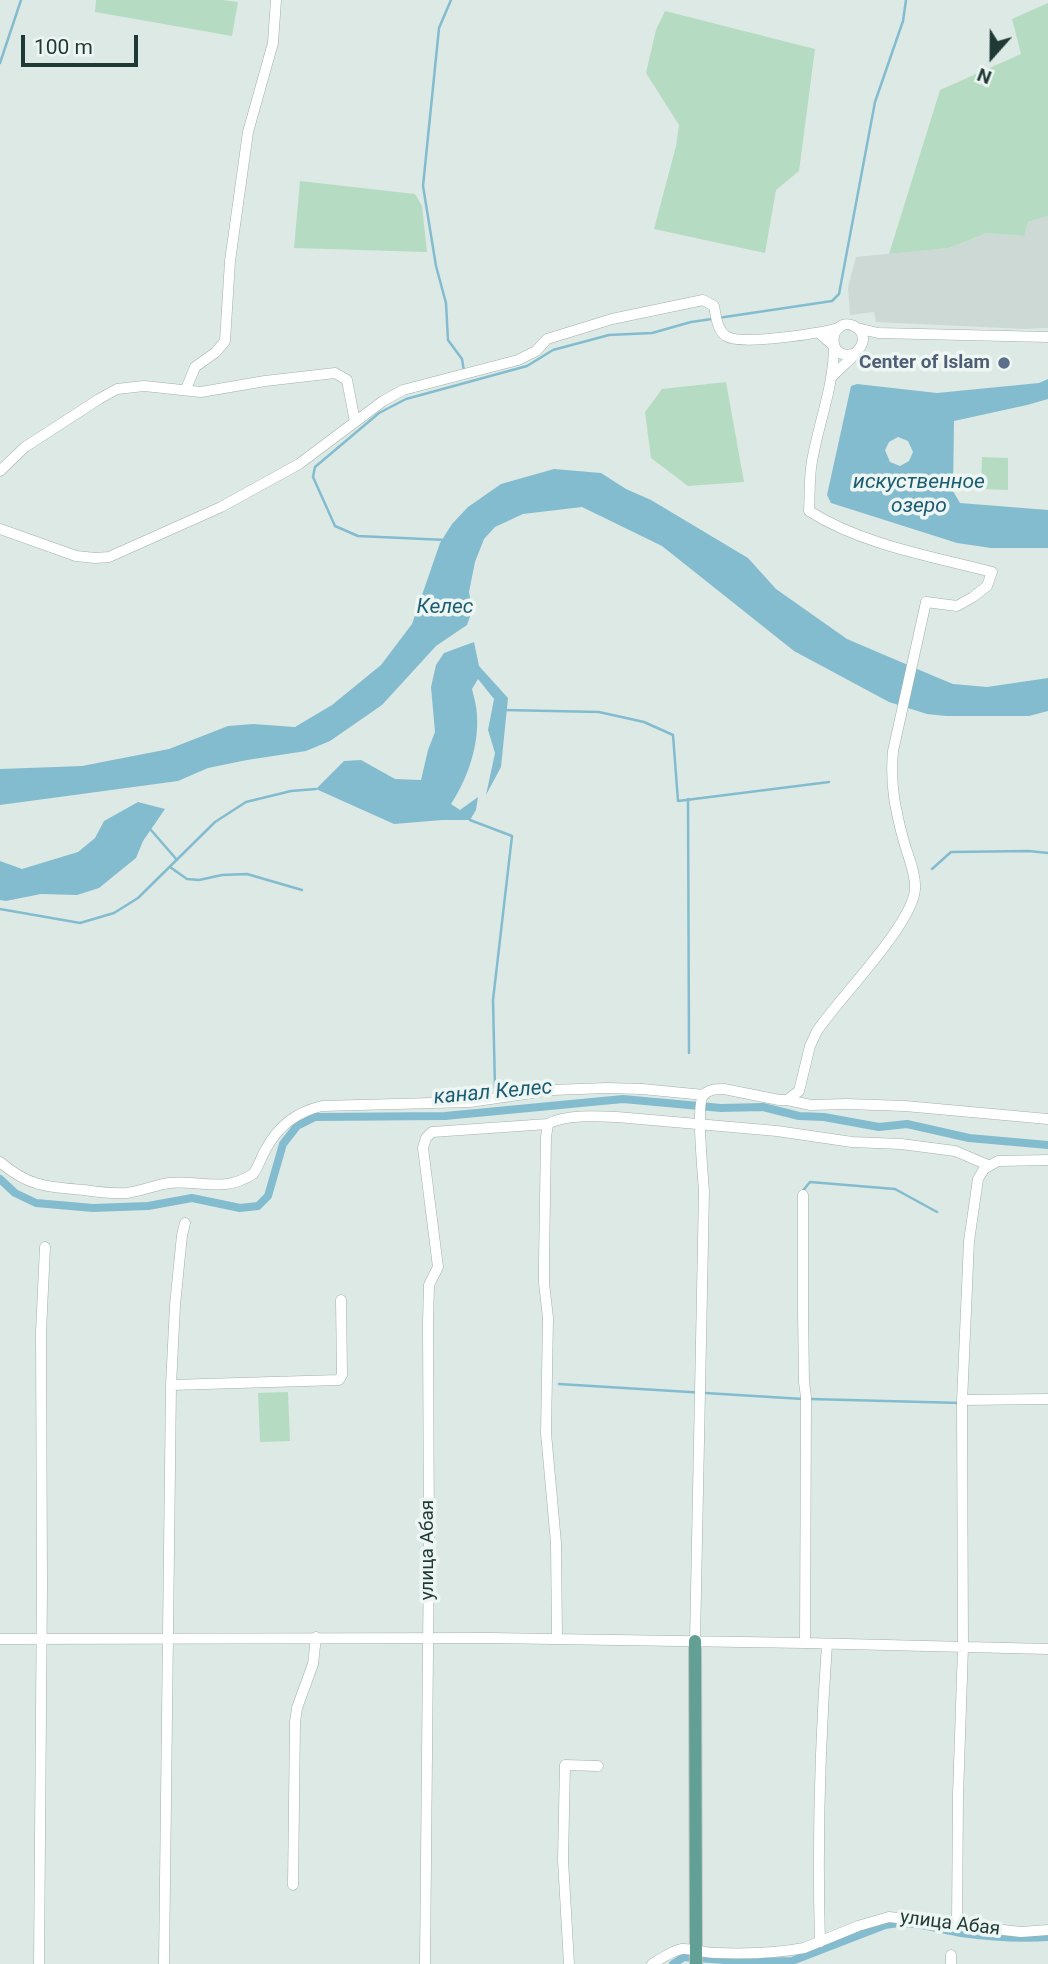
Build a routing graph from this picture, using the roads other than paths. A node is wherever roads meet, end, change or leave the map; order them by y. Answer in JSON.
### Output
{"nodes":[{"id":1,"x":276,"y":0,"type":"edge"},
{"id":2,"x":839,"y":328,"type":"junction"},
{"id":3,"x":857,"y":328,"type":"junction"},
{"id":4,"x":819,"y":333,"type":"junction"},
{"id":5,"x":878,"y":333,"type":"junction"},
{"id":6,"x":1048,"y":337,"type":"edge"},
{"id":7,"x":834,"y":346,"type":"junction"},
{"id":8,"x":858,"y":351,"type":"junction"},
{"id":9,"x":832,"y":378,"type":"junction"},
{"id":10,"x":186,"y":389,"type":"junction"},
{"id":11,"x":355,"y":422,"type":"junction"},
{"id":12,"x":0,"y":471,"type":"edge"},
{"id":13,"x":0,"y":529,"type":"edge"},
{"id":14,"x":702,"y":1098,"type":"junction"},
{"id":15,"x":787,"y":1100,"type":"junction"},
{"id":16,"x":1048,"y":1119,"type":"edge"},
{"id":17,"x":699,"y":1120,"type":"junction"},
{"id":18,"x":548,"y":1124,"type":"junction"},
{"id":19,"x":1048,"y":1160,"type":"edge"},
{"id":20,"x":0,"y":1162,"type":"edge"},
{"id":21,"x":988,"y":1165,"type":"junction"},
{"id":22,"x":803,"y":1195,"type":"dead end"},
{"id":23,"x":185,"y":1223,"type":"dead end"},
{"id":24,"x":45,"y":1247,"type":"dead end"},
{"id":25,"x":341,"y":1300,"type":"dead end"},
{"id":26,"x":171,"y":1385,"type":"junction"},
{"id":27,"x":1048,"y":1399,"type":"edge"},
{"id":28,"x":962,"y":1404,"type":"junction"},
{"id":29,"x":169,"y":1637,"type":"junction"},
{"id":30,"x":316,"y":1637,"type":"junction"},
{"id":31,"x":427,"y":1637,"type":"junction"},
{"id":32,"x":0,"y":1639,"type":"edge"},
{"id":33,"x":41,"y":1639,"type":"junction"},
{"id":34,"x":557,"y":1639,"type":"junction"},
{"id":35,"x":695,"y":1641,"type":"junction"},
{"id":36,"x":805,"y":1643,"type":"junction"},
{"id":37,"x":827,"y":1644,"type":"junction"},
{"id":38,"x":963,"y":1647,"type":"junction"},
{"id":39,"x":1048,"y":1649,"type":"edge"},
{"id":40,"x":598,"y":1766,"type":"dead end"},
{"id":41,"x":293,"y":1885,"type":"dead end"},
{"id":42,"x":957,"y":1926,"type":"junction"},
{"id":43,"x":1048,"y":1930,"type":"edge"},
{"id":44,"x":820,"y":1942,"type":"junction"},
{"id":45,"x":696,"y":1958,"type":"edge"},
{"id":46,"x":39,"y":1964,"type":"edge"},
{"id":47,"x":163,"y":1964,"type":"edge"},
{"id":48,"x":425,"y":1964,"type":"edge"},
{"id":49,"x":569,"y":1964,"type":"edge"},
{"id":50,"x":652,"y":1964,"type":"edge"}],
"edges":[{"from":1,"to":10,"type":"street"},
{"from":2,"to":3,"type":"street"},
{"from":2,"to":4,"type":"street"},
{"from":2,"to":7,"type":"street"},
{"from":3,"to":5,"type":"street"},
{"from":3,"to":8,"type":"street"},
{"from":4,"to":7,"type":"street"},
{"from":4,"to":11,"type":"street"},
{"from":5,"to":6,"type":"street"},
{"from":5,"to":8,"type":"street"},
{"from":7,"to":8,"type":"street"},
{"from":7,"to":9,"type":"street"},
{"from":8,"to":9,"type":"street"},
{"from":9,"to":15,"type":"street"},
{"from":10,"to":11,"type":"street"},
{"from":10,"to":12,"type":"street"},
{"from":11,"to":13,"type":"street"},
{"from":14,"to":15,"type":"street"},
{"from":14,"to":17,"type":"street"},
{"from":14,"to":20,"type":"street"},
{"from":15,"to":16,"type":"street"},
{"from":17,"to":18,"type":"street"},
{"from":17,"to":21,"type":"street"},
{"from":17,"to":35,"type":"street"},
{"from":18,"to":31,"type":"street","name":"улица Абая"},
{"from":18,"to":34,"type":"street"},
{"from":19,"to":21,"type":"street"},
{"from":21,"to":28,"type":"street"},
{"from":22,"to":36,"type":"street"},
{"from":23,"to":26,"type":"street"},
{"from":24,"to":33,"type":"street"},
{"from":25,"to":26,"type":"street"},
{"from":26,"to":29,"type":"street"},
{"from":27,"to":28,"type":"street"},
{"from":28,"to":38,"type":"street"},
{"from":29,"to":30,"type":"street"},
{"from":29,"to":33,"type":"street"},
{"from":29,"to":47,"type":"street"},
{"from":30,"to":31,"type":"street"},
{"from":30,"to":41,"type":"street"},
{"from":31,"to":34,"type":"street"},
{"from":31,"to":48,"type":"street","name":"улица Абая"},
{"from":32,"to":33,"type":"street"},
{"from":33,"to":46,"type":"street"},
{"from":34,"to":35,"type":"street"},
{"from":35,"to":36,"type":"street"},
{"from":35,"to":45,"type":"main road"},
{"from":36,"to":37,"type":"street"},
{"from":37,"to":38,"type":"street"},
{"from":37,"to":44,"type":"street"},
{"from":38,"to":39,"type":"street"},
{"from":38,"to":42,"type":"street"},
{"from":40,"to":49,"type":"street"},
{"from":42,"to":43,"type":"street","name":"улица Абая"},
{"from":42,"to":44,"type":"street","name":"улица Абая"},
{"from":44,"to":45,"type":"street","name":"улица Абая"},
{"from":45,"to":50,"type":"street","name":"улица Абая"}]}
